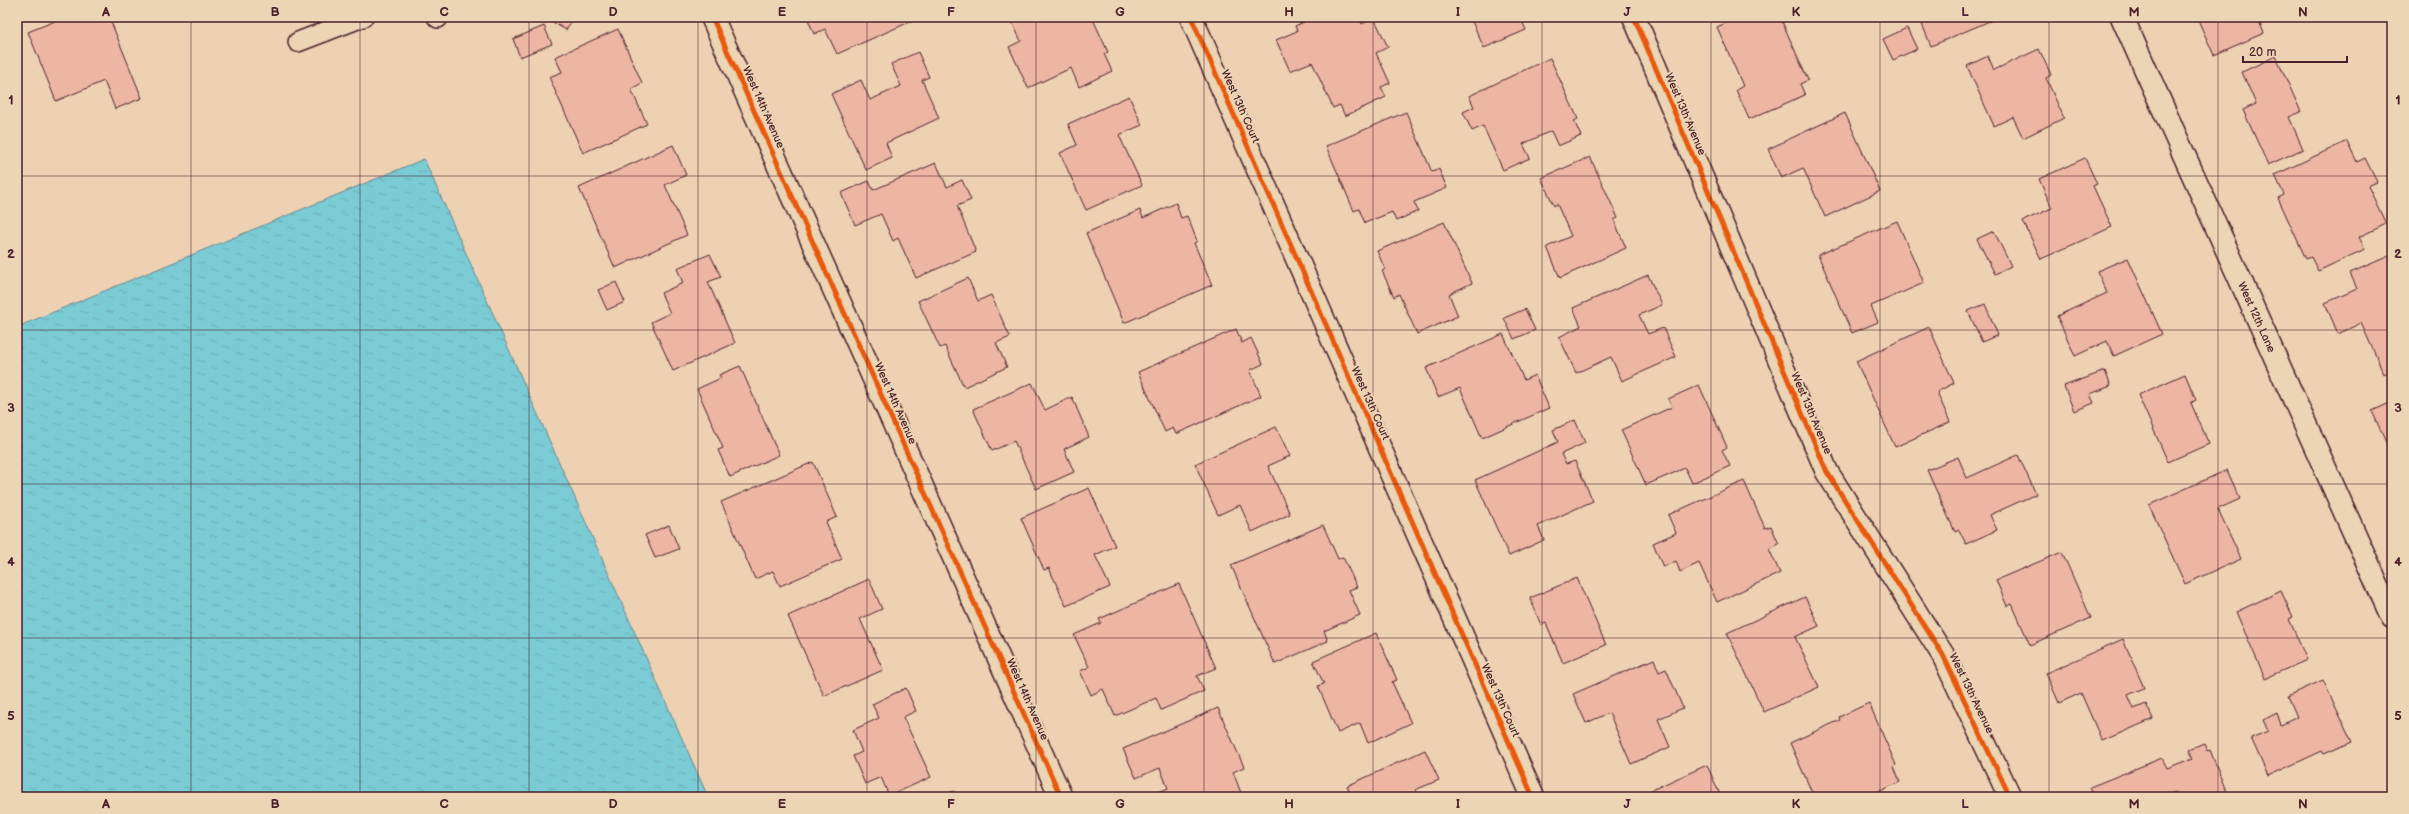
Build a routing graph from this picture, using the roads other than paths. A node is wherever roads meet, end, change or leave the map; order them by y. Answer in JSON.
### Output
{"nodes":[{"id":1,"x":362,"y":17,"type":"edge"},
{"id":2,"x":712,"y":17,"type":"edge"},
{"id":3,"x":1191,"y":17,"type":"edge"},
{"id":4,"x":2122,"y":17,"type":"edge"},
{"id":5,"x":1635,"y":18,"type":"edge"},
{"id":6,"x":298,"y":42,"type":"dead end"},
{"id":7,"x":2392,"y":617,"type":"edge"},
{"id":8,"x":1061,"y":797,"type":"edge"},
{"id":9,"x":1533,"y":797,"type":"edge"},
{"id":10,"x":2010,"y":797,"type":"edge"}],
"edges":[{"from":1,"to":6,"type":"lane"},
{"from":2,"to":8,"type":"street","name":"West 14th Avenue"},
{"from":3,"to":9,"type":"street","name":"West 13th Court"},
{"from":4,"to":7,"type":"street","name":"West 12th Lane"},
{"from":5,"to":10,"type":"street","name":"West 13th Avenue"}]}
